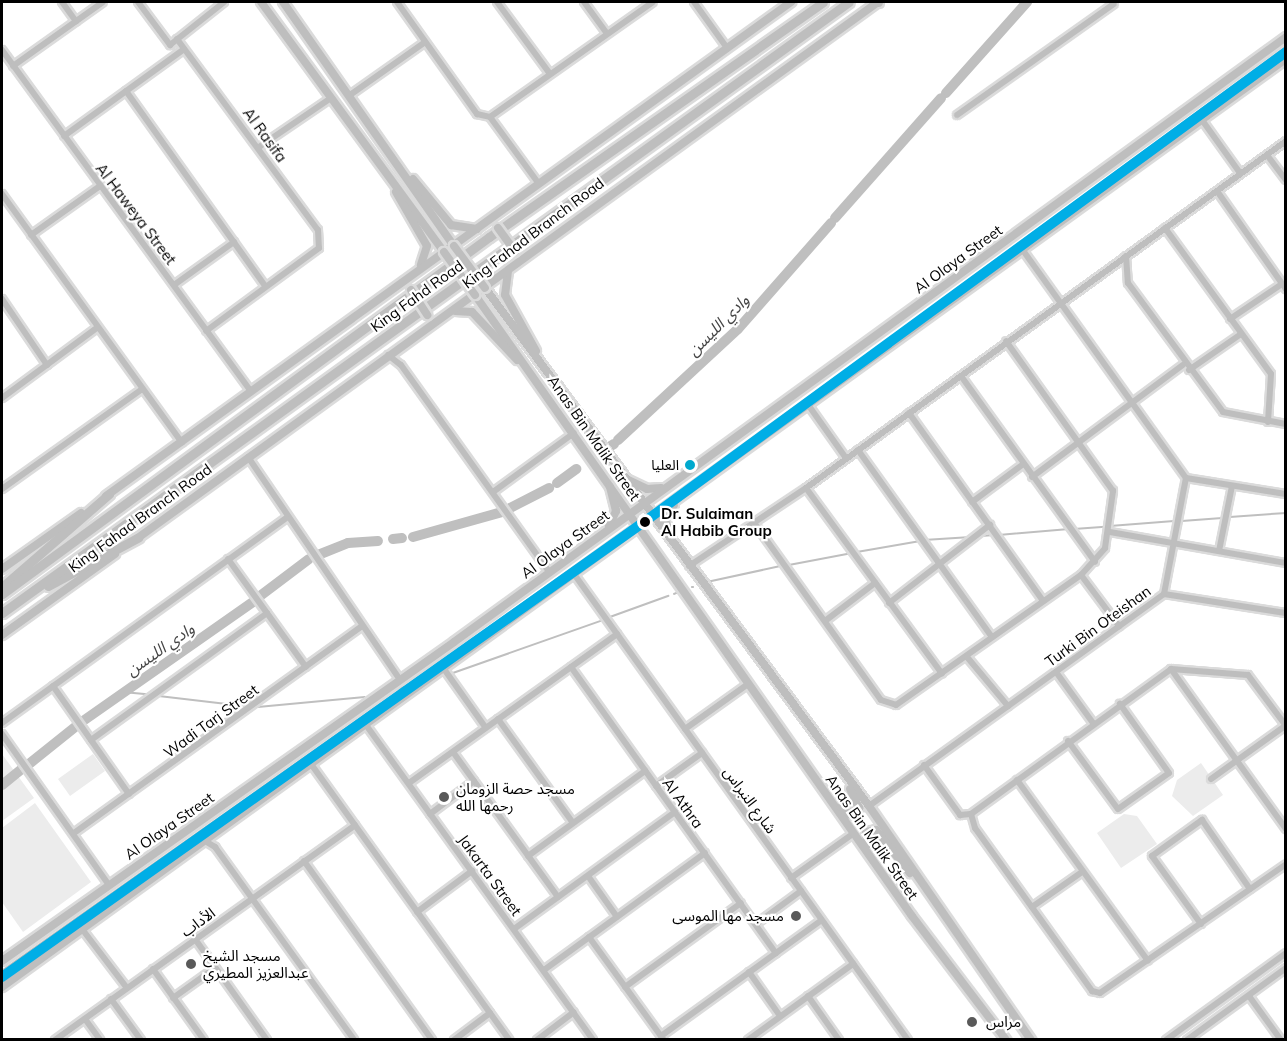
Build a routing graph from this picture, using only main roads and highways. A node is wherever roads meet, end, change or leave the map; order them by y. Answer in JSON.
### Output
{"nodes":[{"id":1,"x":261,"y":2,"type":"edge"},
{"id":2,"x":283,"y":2,"type":"edge"},
{"id":3,"x":791,"y":2,"type":"edge"},
{"id":4,"x":823,"y":2,"type":"edge"},
{"id":5,"x":849,"y":2,"type":"edge"},
{"id":6,"x":878,"y":2,"type":"edge"},
{"id":7,"x":815,"y":5,"type":"edge"},
{"id":8,"x":1286,"y":38,"type":"edge"},
{"id":9,"x":1286,"y":58,"type":"edge"},
{"id":10,"x":400,"y":166,"type":"junction"},
{"id":11,"x":387,"y":175,"type":"junction"},
{"id":12,"x":500,"y":213,"type":"junction"},
{"id":13,"x":478,"y":228,"type":"junction"},
{"id":14,"x":454,"y":246,"type":"junction"},
{"id":15,"x":444,"y":252,"type":"junction"},
{"id":16,"x":527,"y":254,"type":"junction"},
{"id":17,"x":509,"y":270,"type":"junction"},
{"id":18,"x":414,"y":273,"type":"junction"},
{"id":19,"x":485,"y":288,"type":"junction"},
{"id":20,"x":390,"y":290,"type":"junction"},
{"id":21,"x":475,"y":295,"type":"junction"},
{"id":22,"x":438,"y":320,"type":"junction"},
{"id":23,"x":420,"y":332,"type":"junction"},
{"id":24,"x":539,"y":361,"type":"junction"},
{"id":25,"x":528,"y":369,"type":"junction"},
{"id":26,"x":622,"y":476,"type":"junction"},
{"id":27,"x":608,"y":480,"type":"junction"},
{"id":28,"x":667,"y":486,"type":"junction"},
{"id":29,"x":109,"y":494,"type":"junction"},
{"id":30,"x":678,"y":501,"type":"junction"},
{"id":31,"x":643,"y":505,"type":"junction"},
{"id":32,"x":631,"y":513,"type":"junction"},
{"id":33,"x":652,"y":519,"type":"junction"},
{"id":34,"x":640,"y":527,"type":"junction"},
{"id":35,"x":605,"y":531,"type":"junction"},
{"id":36,"x":139,"y":537,"type":"junction"},
{"id":37,"x":675,"y":544,"type":"junction"},
{"id":38,"x":2,"y":569,"type":"edge"},
{"id":39,"x":2,"y":587,"type":"edge"},
{"id":40,"x":2,"y":594,"type":"edge"},
{"id":41,"x":12,"y":606,"type":"junction"},
{"id":42,"x":2,"y":614,"type":"edge"},
{"id":43,"x":2,"y":635,"type":"edge"},
{"id":44,"x":815,"y":736,"type":"junction"},
{"id":45,"x":798,"y":755,"type":"junction"},
{"id":46,"x":938,"y":906,"type":"junction"},
{"id":47,"x":912,"y":916,"type":"junction"},
{"id":48,"x":2,"y":961,"type":"edge"},
{"id":49,"x":2,"y":987,"type":"edge"},
{"id":50,"x":1006,"y":1040,"type":"edge"},
{"id":51,"x":1031,"y":1040,"type":"edge"}],
"edges":[{"from":1,"to":11,"type":"main road","name":"Anas Bin Malik Street"},
{"from":2,"to":10,"type":"main road"},
{"from":3,"to":12,"type":"main road"},
{"from":4,"to":7,"type":"highway","name":"King Fahd Road"},
{"from":5,"to":41,"type":"highway","name":"King Fahd Road"},
{"from":6,"to":16,"type":"main road","name":"King Fahad Branch Road"},
{"from":7,"to":40,"type":"highway","name":"King Fahd Road"},
{"from":8,"to":28,"type":"main road","name":"Al Olaya Street"},
{"from":9,"to":30,"type":"main road","name":"Al Olaya Street"},
{"from":10,"to":13,"type":"main road"},
{"from":10,"to":14,"type":"main road"},
{"from":11,"to":15,"type":"main road","name":"Anas Bin Malik Street"},
{"from":11,"to":18,"type":"main road"},
{"from":12,"to":13,"type":"main road"},
{"from":12,"to":16,"type":"main road","bridge":true},
{"from":13,"to":14,"type":"main road"},
{"from":14,"to":15,"type":"main road"},
{"from":14,"to":19,"type":"main road","bridge":true},
{"from":15,"to":18,"type":"main road"},
{"from":15,"to":21,"type":"main road","name":"Anas Bin Malik Street","bridge":true},
{"from":16,"to":17,"type":"main road","name":"King Fahad Branch Road"},
{"from":17,"to":19,"type":"main road","name":"King Fahad Branch Road"},
{"from":17,"to":24,"type":"main road"},
{"from":18,"to":20,"type":"main road"},
{"from":19,"to":21,"type":"main road","name":"King Fahad Branch Road"},
{"from":19,"to":24,"type":"main road"},
{"from":20,"to":23,"type":"main road","bridge":true},
{"from":20,"to":29,"type":"main road"},
{"from":21,"to":22,"type":"main road","name":"King Fahad Branch Road"},
{"from":21,"to":25,"type":"main road","name":"Anas Bin Malik Street"},
{"from":22,"to":23,"type":"main road","name":"King Fahad Branch Road"},
{"from":22,"to":25,"type":"main road"},
{"from":23,"to":36,"type":"main road","name":"King Fahad Branch Road"},
{"from":24,"to":26,"type":"main road"},
{"from":25,"to":27,"type":"main road","name":"Anas Bin Malik Street"},
{"from":26,"to":28,"type":"main road"},
{"from":26,"to":31,"type":"main road"},
{"from":27,"to":32,"type":"main road","name":"Anas Bin Malik Street"},
{"from":27,"to":35,"type":"main road"},
{"from":28,"to":31,"type":"main road","name":"Al Olaya Street"},
{"from":29,"to":38,"type":"main road"},
{"from":29,"to":39,"type":"highway"},
{"from":30,"to":33,"type":"main road","name":"Al Olaya Street"},
{"from":30,"to":37,"type":"main road"},
{"from":31,"to":32,"type":"main road","name":"Al Olaya Street"},
{"from":31,"to":33,"type":"main road"},
{"from":32,"to":34,"type":"main road","name":"Anas Bin Malik Street"},
{"from":32,"to":35,"type":"main road","name":"Al Olaya Street"},
{"from":33,"to":34,"type":"main road","name":"Al Olaya Street"},
{"from":33,"to":37,"type":"main road"},
{"from":34,"to":45,"type":"main road","name":"Anas Bin Malik Street"},
{"from":34,"to":49,"type":"main road","name":"Al Olaya Street"},
{"from":35,"to":48,"type":"main road","name":"Al Olaya Street"},
{"from":36,"to":41,"type":"highway"},
{"from":36,"to":43,"type":"main road","name":"King Fahad Branch Road"},
{"from":37,"to":44,"type":"main road"},
{"from":41,"to":42,"type":"highway","name":"King Fahd Road"},
{"from":44,"to":45,"type":"main road"},
{"from":44,"to":46,"type":"main road"},
{"from":45,"to":47,"type":"main road","name":"Anas Bin Malik Street"},
{"from":46,"to":47,"type":"main road"},
{"from":46,"to":51,"type":"main road"},
{"from":47,"to":50,"type":"main road","name":"Anas Bin Malik Street"}]}
